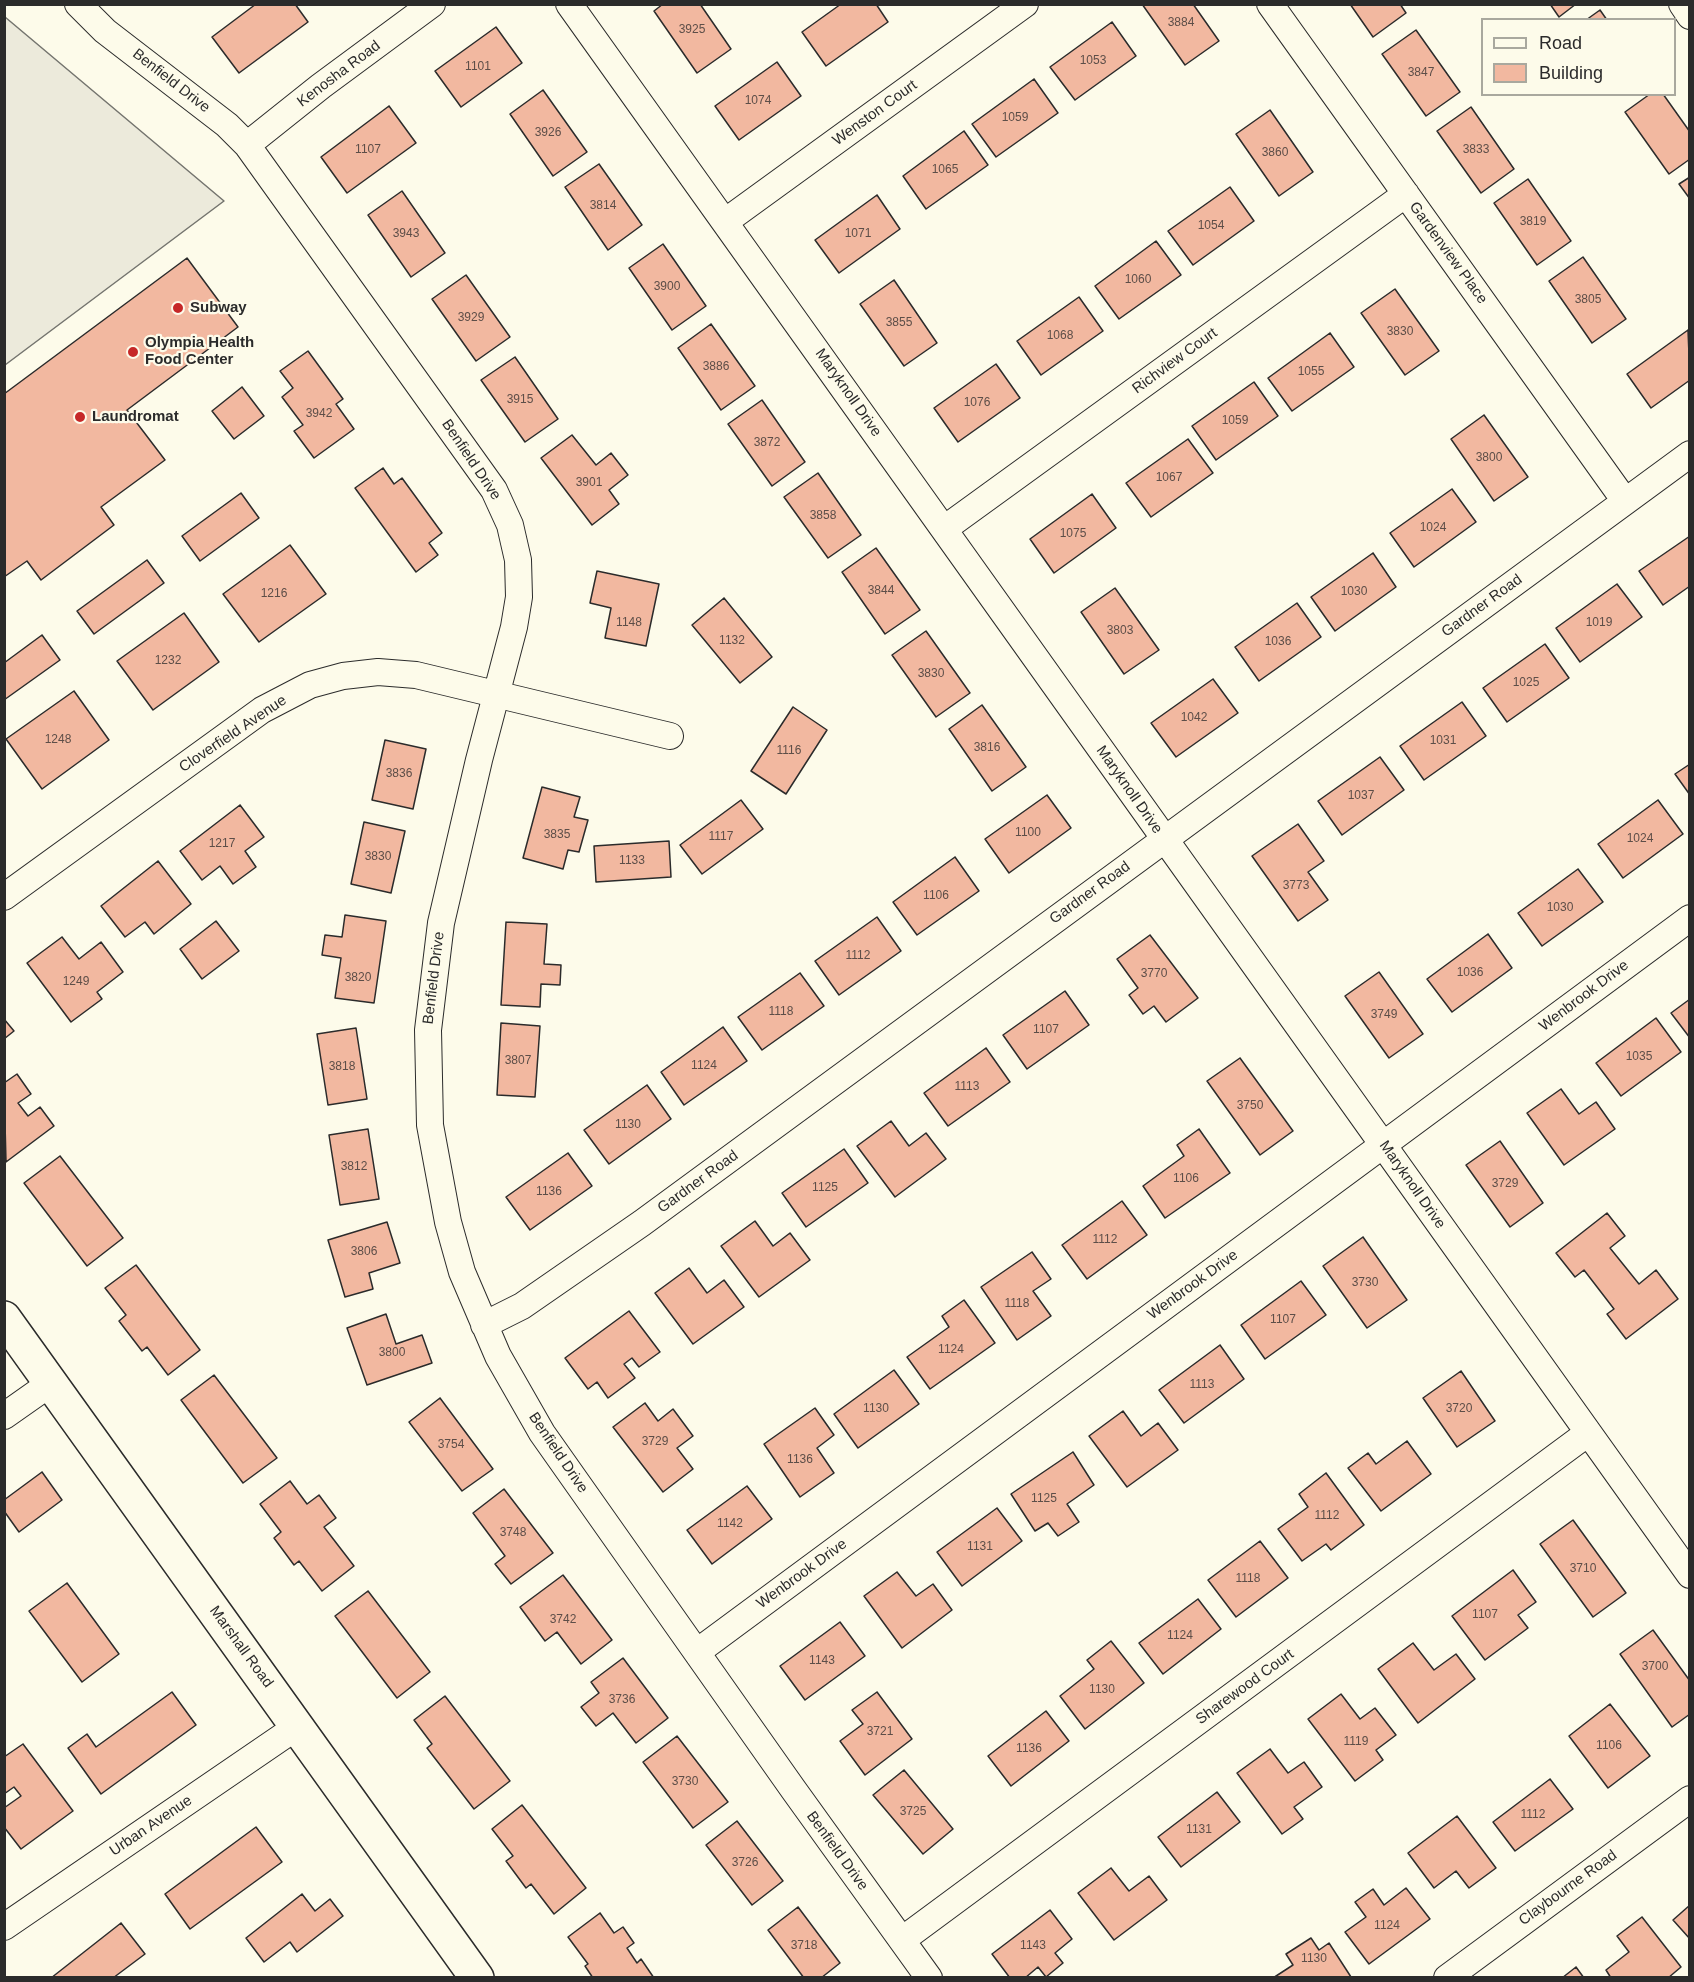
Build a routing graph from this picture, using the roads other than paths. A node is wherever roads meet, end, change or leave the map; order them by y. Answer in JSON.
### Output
{"nodes":[{"id":1,"x":78,"y":4,"type":"edge"},
{"id":2,"x":432,"y":4,"type":"edge"},
{"id":3,"x":569,"y":4,"type":"edge"},
{"id":4,"x":1025,"y":4,"type":"edge"},
{"id":5,"x":1270,"y":4,"type":"edge"},
{"id":6,"x":1682,"y":4,"type":"edge"},
{"id":7,"x":1689,"y":16,"type":"edge"},
{"id":8,"x":247,"y":145,"type":"junction"},
{"id":9,"x":1406,"y":194,"type":"junction"},
{"id":10,"x":726,"y":221,"type":"junction"},
{"id":11,"x":1689,"y":454,"type":"edge"},
{"id":12,"x":1625,"y":501,"type":"junction"},
{"id":13,"x":944,"y":528,"type":"junction"},
{"id":14,"x":497,"y":694,"type":"junction"},
{"id":15,"x":670,"y":736,"type":"dead end"},
{"id":16,"x":1163,"y":839,"type":"junction"},
{"id":17,"x":4,"y":897,"type":"edge"},
{"id":18,"x":1689,"y":918,"type":"edge"},
{"id":19,"x":1383,"y":1145,"type":"junction"},
{"id":20,"x":4,"y":1318,"type":"edge"},
{"id":21,"x":484,"y":1325,"type":"junction"},
{"id":22,"x":51,"y":1383,"type":"junction"},
{"id":23,"x":4,"y":1416,"type":"edge"},
{"id":24,"x":1588,"y":1433,"type":"junction"},
{"id":25,"x":1689,"y":1575,"type":"edge"},
{"id":26,"x":697,"y":1652,"type":"junction"},
{"id":27,"x":298,"y":1726,"type":"junction"},
{"id":28,"x":1689,"y":1799,"type":"edge"},
{"id":29,"x":4,"y":1927,"type":"edge"},
{"id":30,"x":902,"y":1940,"type":"junction"},
{"id":31,"x":477,"y":1977,"type":"edge"},
{"id":32,"x":929,"y":1977,"type":"edge"},
{"id":33,"x":1447,"y":1977,"type":"edge"}],
"edges":[{"from":1,"to":8,"type":"street","name":"Benfield Drive"},
{"from":2,"to":8,"type":"street","name":"Kenosha Road"},
{"from":3,"to":10,"type":"street","name":"Maryknoll Drive"},
{"from":4,"to":10,"type":"street","name":"Wenston Court"},
{"from":5,"to":9,"type":"street","name":"Gardenview Place"},
{"from":6,"to":7,"type":"street"},
{"from":8,"to":14,"type":"street","name":"Benfield Drive"},
{"from":9,"to":12,"type":"street","name":"Gardenview Place"},
{"from":9,"to":13,"type":"street","name":"Richview Court"},
{"from":10,"to":13,"type":"street","name":"Maryknoll Drive"},
{"from":11,"to":12,"type":"street","name":"Gardner Road"},
{"from":12,"to":16,"type":"street","name":"Gardner Road"},
{"from":13,"to":16,"type":"street","name":"Maryknoll Drive"},
{"from":14,"to":15,"type":"street","name":"Cloverfield Avenue"},
{"from":14,"to":17,"type":"street","name":"Cloverfield Avenue"},
{"from":14,"to":21,"type":"street","name":"Benfield Drive"},
{"from":16,"to":19,"type":"street","name":"Maryknoll Drive"},
{"from":16,"to":21,"type":"street","name":"Gardner Road"},
{"from":18,"to":19,"type":"street","name":"Wenbrook Drive"},
{"from":19,"to":24,"type":"street","name":"Maryknoll Drive"},
{"from":19,"to":26,"type":"street","name":"Wenbrook Drive"},
{"from":20,"to":22,"type":"street","name":"Marshall Road"},
{"from":21,"to":26,"type":"street","name":"Benfield Drive"},
{"from":22,"to":23,"type":"street"},
{"from":22,"to":27,"type":"street","name":"Marshall Road"},
{"from":24,"to":25,"type":"street","name":"Maryknoll Drive"},
{"from":24,"to":30,"type":"street","name":"Sharewood Court"},
{"from":26,"to":30,"type":"street","name":"Benfield Drive"},
{"from":27,"to":29,"type":"street","name":"Urban Avenue"},
{"from":27,"to":31,"type":"street","name":"Marshall Road"},
{"from":28,"to":33,"type":"street","name":"Claybourne Road"},
{"from":30,"to":32,"type":"street","name":"Benfield Drive"}]}
